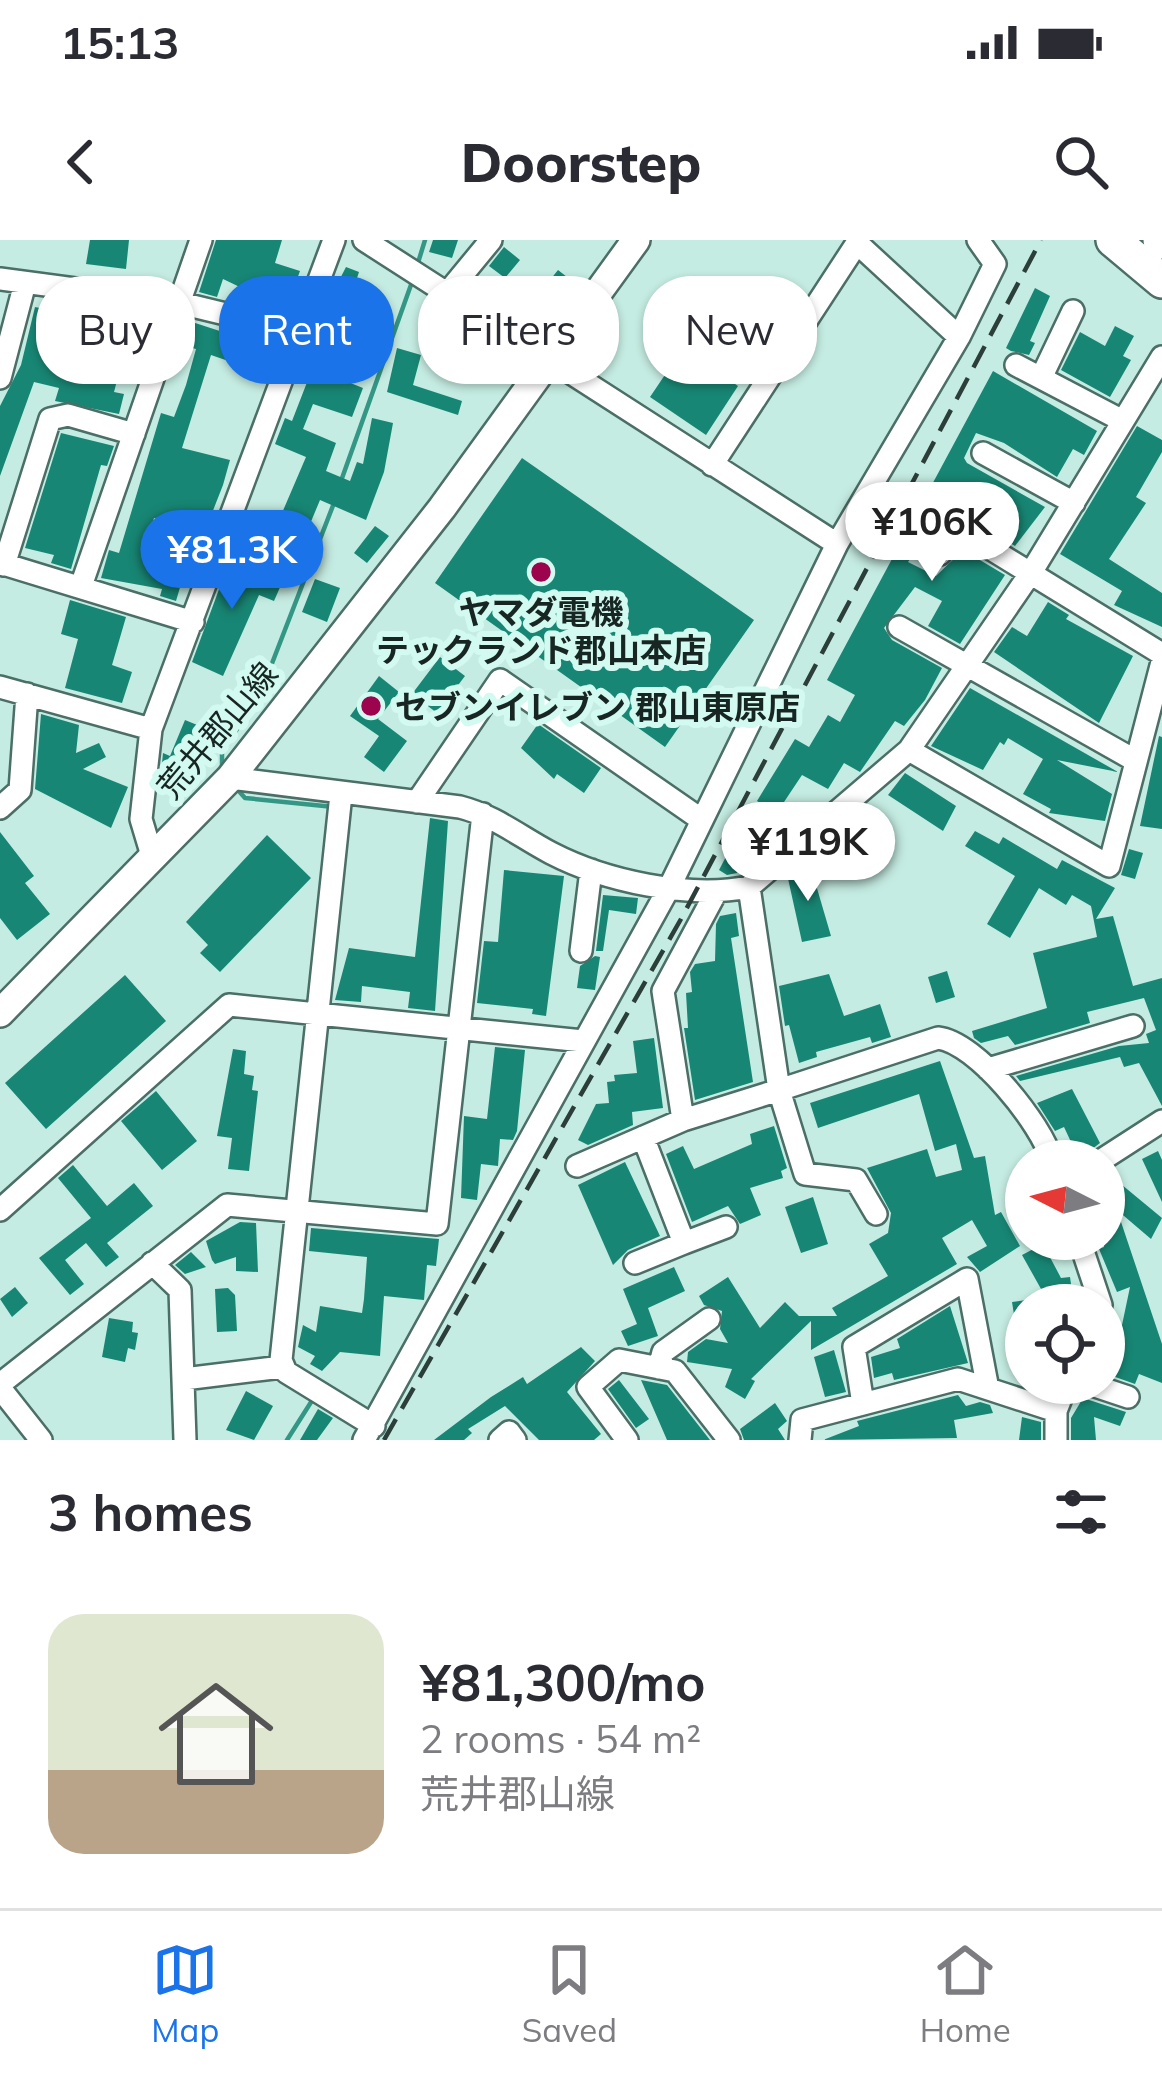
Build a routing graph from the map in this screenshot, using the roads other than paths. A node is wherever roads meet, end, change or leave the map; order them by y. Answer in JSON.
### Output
{"nodes":[{"id":1,"x":201,"y":240,"type":"edge"},
{"id":2,"x":334,"y":240,"type":"edge"},
{"id":3,"x":364,"y":240,"type":"edge"},
{"id":4,"x":491,"y":240,"type":"edge"},
{"id":5,"x":636,"y":240,"type":"edge"},
{"id":6,"x":978,"y":240,"type":"edge"},
{"id":7,"x":1113,"y":240,"type":"edge"},
{"id":8,"x":189,"y":276,"type":"edge"},
{"id":9,"x":321,"y":276,"type":"edge"},
{"id":10,"x":424,"y":276,"type":"edge"},
{"id":11,"x":461,"y":276,"type":"edge"},
{"id":12,"x":609,"y":276,"type":"edge"},
{"id":13,"x":0,"y":279,"type":"edge"},
{"id":14,"x":1162,"y":280,"type":"edge"},
{"id":15,"x":25,"y":283,"type":"junction"},
{"id":16,"x":36,"y":284,"type":"edge"},
{"id":17,"x":1073,"y":311,"type":"dead end"},
{"id":18,"x":959,"y":338,"type":"junction"},
{"id":19,"x":1162,"y":357,"type":"edge"},
{"id":20,"x":1016,"y":365,"type":"dead end"},
{"id":21,"x":0,"y":378,"type":"edge"},
{"id":22,"x":1041,"y":378,"type":"junction"},
{"id":23,"x":152,"y":384,"type":"edge"},
{"id":24,"x":281,"y":384,"type":"edge"},
{"id":25,"x":529,"y":384,"type":"edge"},
{"id":26,"x":584,"y":384,"type":"edge"},
{"id":27,"x":1124,"y":422,"type":"junction"},
{"id":28,"x":134,"y":434,"type":"junction"},
{"id":29,"x":983,"y":453,"type":"dead end"},
{"id":30,"x":712,"y":464,"type":"junction"},
{"id":31,"x":1074,"y":503,"type":"junction"},
{"id":32,"x":837,"y":544,"type":"junction"},
{"id":33,"x":940,"y":554,"type":"dead end"},
{"id":34,"x":2,"y":564,"type":"edge"},
{"id":35,"x":1032,"y":572,"type":"junction"},
{"id":36,"x":81,"y":586,"type":"junction"},
{"id":37,"x":193,"y":622,"type":"junction"},
{"id":38,"x":899,"y":627,"type":"dead end"},
{"id":39,"x":1162,"y":658,"type":"edge"},
{"id":40,"x":970,"y":665,"type":"junction"},
{"id":41,"x":0,"y":687,"type":"edge"},
{"id":42,"x":27,"y":694,"type":"junction"},
{"id":43,"x":151,"y":729,"type":"junction"},
{"id":44,"x":909,"y":750,"type":"junction"},
{"id":45,"x":1136,"y":761,"type":"junction"},
{"id":46,"x":230,"y":778,"type":"junction"},
{"id":47,"x":341,"y":794,"type":"junction"},
{"id":48,"x":417,"y":802,"type":"junction"},
{"id":49,"x":0,"y":808,"type":"edge"},
{"id":50,"x":483,"y":814,"type":"junction"},
{"id":51,"x":699,"y":818,"type":"junction"},
{"id":52,"x":153,"y":859,"type":"junction"},
{"id":53,"x":591,"y":870,"type":"junction"},
{"id":54,"x":670,"y":886,"type":"junction"},
{"id":55,"x":748,"y":887,"type":"junction"},
{"id":56,"x":715,"y":893,"type":"junction"},
{"id":57,"x":581,"y":951,"type":"dead end"},
{"id":58,"x":318,"y":1011,"type":"junction"},
{"id":59,"x":0,"y":1013,"type":"edge"},
{"id":60,"x":1132,"y":1026,"type":"dead end"},
{"id":61,"x":460,"y":1027,"type":"junction"},
{"id":62,"x":583,"y":1041,"type":"junction"},
{"id":63,"x":988,"y":1069,"type":"junction"},
{"id":64,"x":779,"y":1090,"type":"junction"},
{"id":65,"x":682,"y":1120,"type":"junction"},
{"id":66,"x":1162,"y":1121,"type":"edge"},
{"id":67,"x":643,"y":1137,"type":"junction"},
{"id":68,"x":1044,"y":1140,"type":"edge"},
{"id":69,"x":1125,"y":1145,"type":"edge"},
{"id":70,"x":577,"y":1166,"type":"dead end"},
{"id":71,"x":0,"y":1210,"type":"edge"},
{"id":72,"x":297,"y":1211,"type":"junction"},
{"id":73,"x":876,"y":1214,"type":"dead end"},
{"id":74,"x":726,"y":1227,"type":"dead end"},
{"id":75,"x":684,"y":1243,"type":"junction"},
{"id":76,"x":152,"y":1263,"type":"junction"},
{"id":77,"x":635,"y":1263,"type":"dead end"},
{"id":78,"x":709,"y":1319,"type":"dead end"},
{"id":79,"x":283,"y":1367,"type":"junction"},
{"id":80,"x":658,"y":1368,"type":"junction"},
{"id":81,"x":184,"y":1379,"type":"junction"},
{"id":82,"x":987,"y":1384,"type":"junction"},
{"id":83,"x":0,"y":1386,"type":"edge"},
{"id":84,"x":1125,"y":1396,"type":"edge"},
{"id":85,"x":1128,"y":1397,"type":"dead end"},
{"id":86,"x":863,"y":1404,"type":"junction"},
{"id":87,"x":1059,"y":1404,"type":"edge"},
{"id":88,"x":1056,"y":1411,"type":"junction"},
{"id":89,"x":369,"y":1433,"type":"edge"},
{"id":90,"x":40,"y":1440,"type":"edge"},
{"id":91,"x":185,"y":1440,"type":"edge"},
{"id":92,"x":500,"y":1440,"type":"edge"},
{"id":93,"x":515,"y":1440,"type":"edge"},
{"id":94,"x":627,"y":1440,"type":"edge"},
{"id":95,"x":729,"y":1440,"type":"edge"},
{"id":96,"x":800,"y":1440,"type":"edge"},
{"id":97,"x":1056,"y":1440,"type":"edge"}],
"edges":[{"from":1,"to":8,"type":"street"},
{"from":2,"to":9,"type":"street"},
{"from":3,"to":10,"type":"street"},
{"from":4,"to":11,"type":"street"},
{"from":5,"to":12,"type":"main road","name":"荒井郡山線"},
{"from":6,"to":18,"type":"street"},
{"from":7,"to":14,"type":"highway"},
{"from":13,"to":15,"type":"street"},
{"from":15,"to":16,"type":"street"},
{"from":15,"to":21,"type":"street"},
{"from":17,"to":22,"type":"street"},
{"from":18,"to":30,"type":"street"},
{"from":18,"to":32,"type":"street"},
{"from":19,"to":27,"type":"street"},
{"from":20,"to":22,"type":"street"},
{"from":22,"to":27,"type":"street"},
{"from":23,"to":28,"type":"street"},
{"from":24,"to":37,"type":"street"},
{"from":25,"to":46,"type":"main road","name":"荒井郡山線"},
{"from":26,"to":30,"type":"street"},
{"from":27,"to":31,"type":"street"},
{"from":28,"to":34,"type":"street"},
{"from":28,"to":36,"type":"street"},
{"from":29,"to":31,"type":"street"},
{"from":30,"to":32,"type":"street"},
{"from":31,"to":35,"type":"street"},
{"from":32,"to":51,"type":"street"},
{"from":33,"to":35,"type":"street"},
{"from":34,"to":36,"type":"street"},
{"from":35,"to":39,"type":"street"},
{"from":35,"to":40,"type":"street"},
{"from":36,"to":37,"type":"street"},
{"from":37,"to":43,"type":"street"},
{"from":38,"to":40,"type":"street"},
{"from":39,"to":45,"type":"street"},
{"from":40,"to":44,"type":"street"},
{"from":40,"to":45,"type":"street"},
{"from":41,"to":42,"type":"street"},
{"from":42,"to":43,"type":"street"},
{"from":42,"to":49,"type":"street"},
{"from":43,"to":52,"type":"street"},
{"from":44,"to":45,"type":"street"},
{"from":44,"to":55,"type":"street"},
{"from":46,"to":47,"type":"street"},
{"from":46,"to":52,"type":"main road","name":"荒井郡山線"},
{"from":47,"to":48,"type":"street"},
{"from":47,"to":58,"type":"street"},
{"from":48,"to":50,"type":"street"},
{"from":48,"to":51,"type":"street"},
{"from":50,"to":53,"type":"street"},
{"from":50,"to":61,"type":"street"},
{"from":51,"to":54,"type":"street"},
{"from":52,"to":59,"type":"main road","name":"荒井郡山線"},
{"from":53,"to":54,"type":"street"},
{"from":53,"to":57,"type":"street"},
{"from":54,"to":56,"type":"street"},
{"from":54,"to":62,"type":"street"},
{"from":55,"to":56,"type":"street"},
{"from":55,"to":64,"type":"street"},
{"from":56,"to":65,"type":"street"},
{"from":58,"to":61,"type":"street"},
{"from":58,"to":71,"type":"street"},
{"from":58,"to":72,"type":"street"},
{"from":60,"to":63,"type":"street"},
{"from":61,"to":62,"type":"street"},
{"from":61,"to":72,"type":"street"},
{"from":62,"to":89,"type":"street"},
{"from":63,"to":64,"type":"street"},
{"from":63,"to":68,"type":"street"},
{"from":64,"to":65,"type":"street"},
{"from":64,"to":73,"type":"street"},
{"from":65,"to":67,"type":"street"},
{"from":66,"to":69,"type":"street"},
{"from":67,"to":70,"type":"street"},
{"from":67,"to":75,"type":"street"},
{"from":72,"to":76,"type":"street"},
{"from":72,"to":79,"type":"street"},
{"from":74,"to":75,"type":"street"},
{"from":75,"to":77,"type":"street"},
{"from":76,"to":81,"type":"street"},
{"from":76,"to":83,"type":"street"},
{"from":78,"to":80,"type":"street"},
{"from":79,"to":81,"type":"street"},
{"from":79,"to":89,"type":"street"},
{"from":80,"to":94,"type":"street"},
{"from":80,"to":95,"type":"street"},
{"from":81,"to":91,"type":"street"},
{"from":82,"to":86,"type":"street"},
{"from":82,"to":86,"type":"street"},
{"from":82,"to":88,"type":"street"},
{"from":83,"to":90,"type":"street"},
{"from":84,"to":85,"type":"street"},
{"from":86,"to":96,"type":"street"},
{"from":87,"to":88,"type":"street"},
{"from":88,"to":97,"type":"street"},
{"from":92,"to":93,"type":"street"}]}
